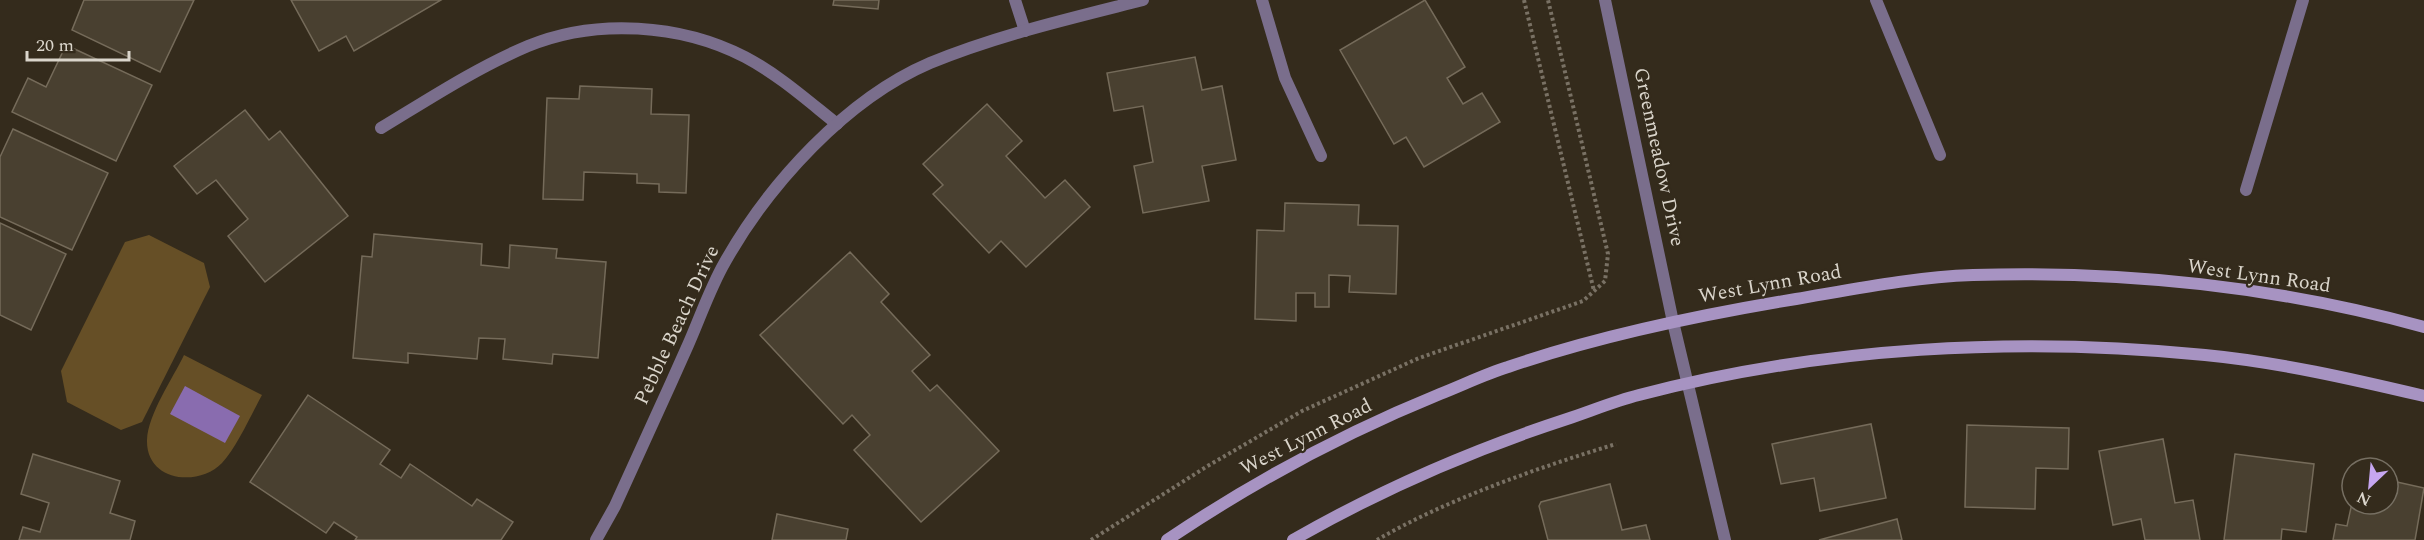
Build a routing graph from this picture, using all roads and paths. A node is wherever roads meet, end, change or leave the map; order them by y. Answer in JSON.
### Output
{"nodes":[{"id":1,"x":1015,"y":0,"type":"edge"},
{"id":2,"x":1143,"y":0,"type":"edge"},
{"id":3,"x":1262,"y":0,"type":"edge"},
{"id":4,"x":1524,"y":0,"type":"edge"},
{"id":5,"x":1548,"y":0,"type":"edge"},
{"id":6,"x":1605,"y":0,"type":"edge"},
{"id":7,"x":1876,"y":0,"type":"edge"},
{"id":8,"x":2302,"y":0,"type":"edge"},
{"id":9,"x":1025,"y":31,"type":"junction"},
{"id":10,"x":837,"y":124,"type":"junction"},
{"id":11,"x":381,"y":128,"type":"dead end"},
{"id":12,"x":1940,"y":154,"type":"dead end"},
{"id":13,"x":1320,"y":156,"type":"dead end"},
{"id":14,"x":2246,"y":190,"type":"dead end"},
{"id":15,"x":1594,"y":292,"type":"junction"},
{"id":16,"x":1673,"y":322,"type":"junction"},
{"id":17,"x":2424,"y":327,"type":"edge"},
{"id":18,"x":1688,"y":383,"type":"junction"},
{"id":19,"x":2424,"y":396,"type":"edge"},
{"id":20,"x":1616,"y":444,"type":"dead end"},
{"id":21,"x":596,"y":540,"type":"edge"},
{"id":22,"x":1091,"y":540,"type":"edge"},
{"id":23,"x":1167,"y":540,"type":"edge"},
{"id":24,"x":1293,"y":540,"type":"edge"},
{"id":25,"x":1377,"y":540,"type":"edge"},
{"id":26,"x":1725,"y":540,"type":"edge"}],
"edges":[{"from":1,"to":9,"type":"street"},
{"from":2,"to":9,"type":"street","name":"Pebble Beach Drive"},
{"from":3,"to":13,"type":"street"},
{"from":4,"to":15,"type":"path"},
{"from":5,"to":15,"type":"path"},
{"from":6,"to":16,"type":"street","name":"Greenmeadow Drive"},
{"from":7,"to":12,"type":"street"},
{"from":8,"to":14,"type":"street"},
{"from":9,"to":10,"type":"street","name":"Pebble Beach Drive"},
{"from":10,"to":11,"type":"street"},
{"from":10,"to":21,"type":"street","name":"Pebble Beach Drive"},
{"from":15,"to":22,"type":"path"},
{"from":16,"to":17,"type":"main road","name":"West Lynn Road"},
{"from":16,"to":18,"type":"street","name":"Greenmeadow Drive"},
{"from":16,"to":23,"type":"main road","name":"West Lynn Road"},
{"from":18,"to":19,"type":"main road"},
{"from":18,"to":24,"type":"main road"},
{"from":18,"to":26,"type":"street","name":"Greenmeadow Drive"},
{"from":20,"to":25,"type":"path"}]}
